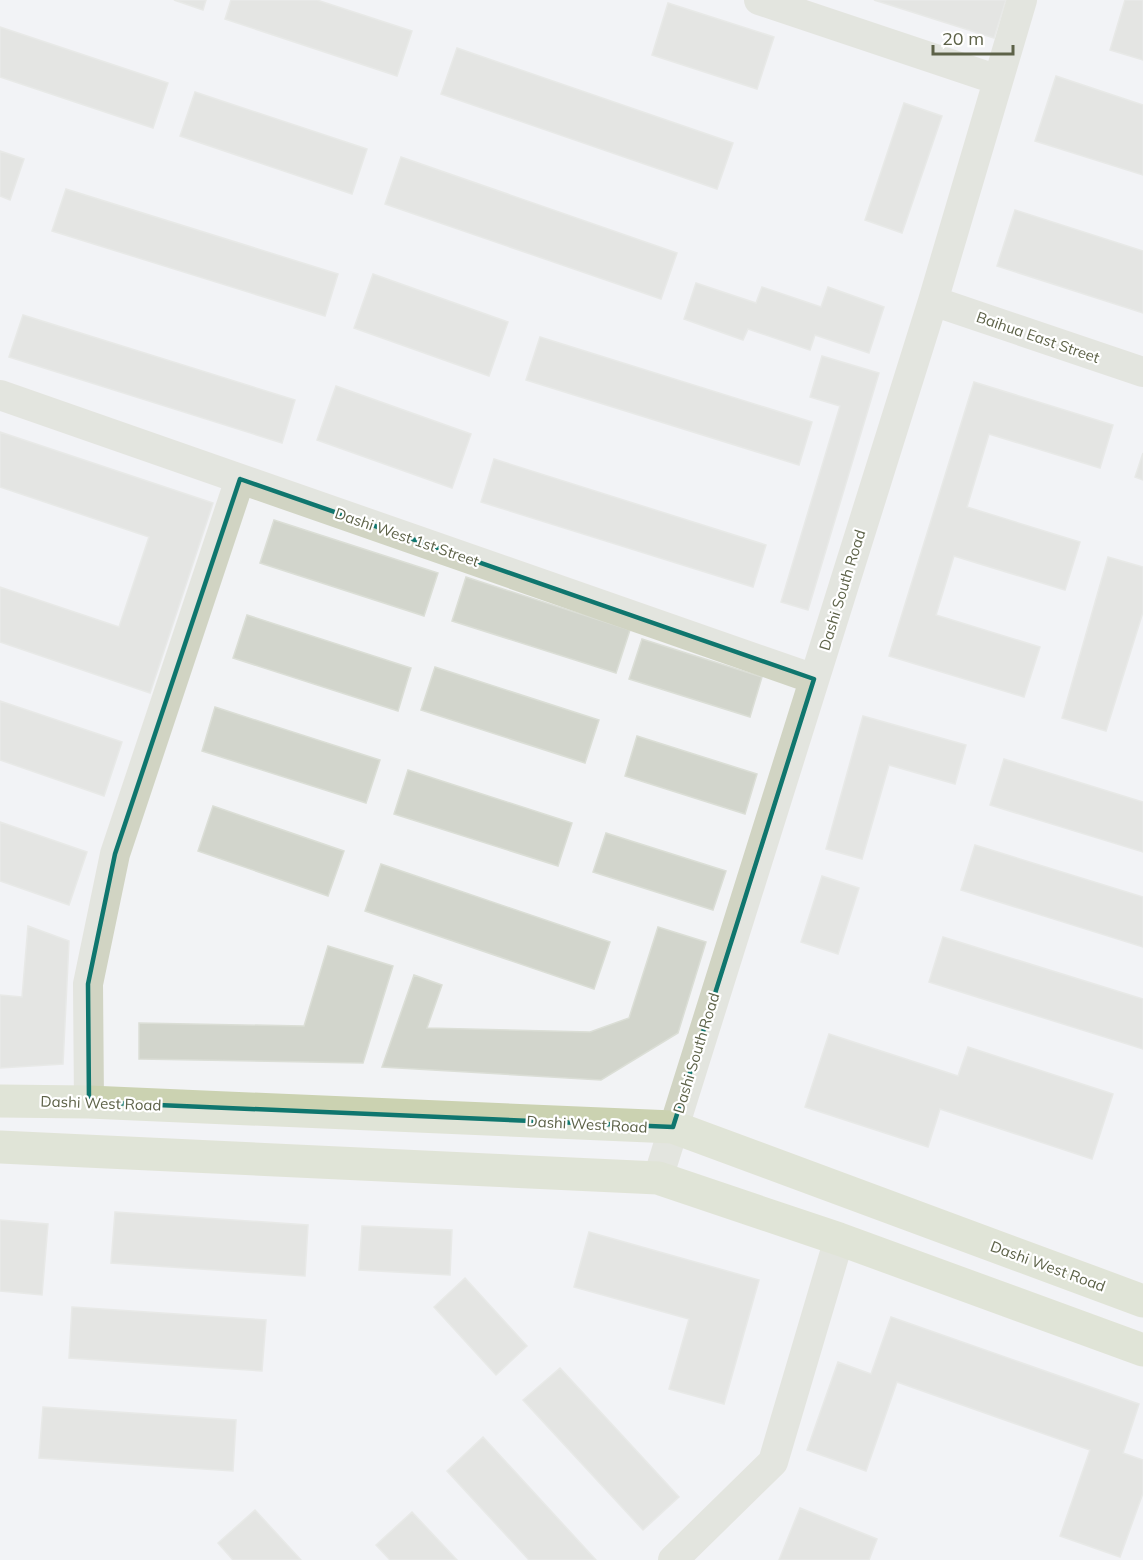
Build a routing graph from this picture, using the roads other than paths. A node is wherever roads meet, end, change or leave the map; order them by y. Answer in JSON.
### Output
{"nodes":[{"id":1,"x":759,"y":0,"type":"edge"},
{"id":2,"x":1022,"y":0,"type":"edge"},
{"id":3,"x":998,"y":80,"type":"junction"},
{"id":4,"x":933,"y":301,"type":"junction"},
{"id":5,"x":1143,"y":372,"type":"edge"},
{"id":6,"x":0,"y":395,"type":"edge"},
{"id":7,"x":240,"y":478,"type":"junction"},
{"id":8,"x":814,"y":679,"type":"junction"},
{"id":9,"x":0,"y":1101,"type":"edge"},
{"id":10,"x":89,"y":1102,"type":"junction"},
{"id":11,"x":673,"y":1128,"type":"junction"},
{"id":12,"x":0,"y":1147,"type":"edge"},
{"id":13,"x":658,"y":1178,"type":"junction"},
{"id":14,"x":839,"y":1239,"type":"junction"},
{"id":15,"x":1143,"y":1301,"type":"edge"},
{"id":16,"x":1143,"y":1350,"type":"edge"},
{"id":17,"x":673,"y":1560,"type":"edge"}],
"edges":[{"from":1,"to":3,"type":"street"},
{"from":2,"to":3,"type":"street","name":"Dashi South Road"},
{"from":3,"to":4,"type":"street","name":"Dashi South Road"},
{"from":4,"to":5,"type":"street","name":"Baihua East Street"},
{"from":4,"to":8,"type":"street","name":"Dashi South Road"},
{"from":6,"to":7,"type":"street","name":"Dashi West 1st Street"},
{"from":7,"to":8,"type":"street","name":"Dashi West 1st Street"},
{"from":7,"to":10,"type":"street"},
{"from":8,"to":11,"type":"street","name":"Dashi South Road"},
{"from":9,"to":10,"type":"main road","name":"Dashi West Road"},
{"from":10,"to":11,"type":"main road","name":"Dashi West Road"},
{"from":11,"to":13,"type":"street","name":"Dashi South Road"},
{"from":11,"to":15,"type":"main road","name":"Dashi West Road"},
{"from":12,"to":13,"type":"main road"},
{"from":13,"to":14,"type":"main road"},
{"from":14,"to":16,"type":"main road"},
{"from":14,"to":17,"type":"street"}]}
